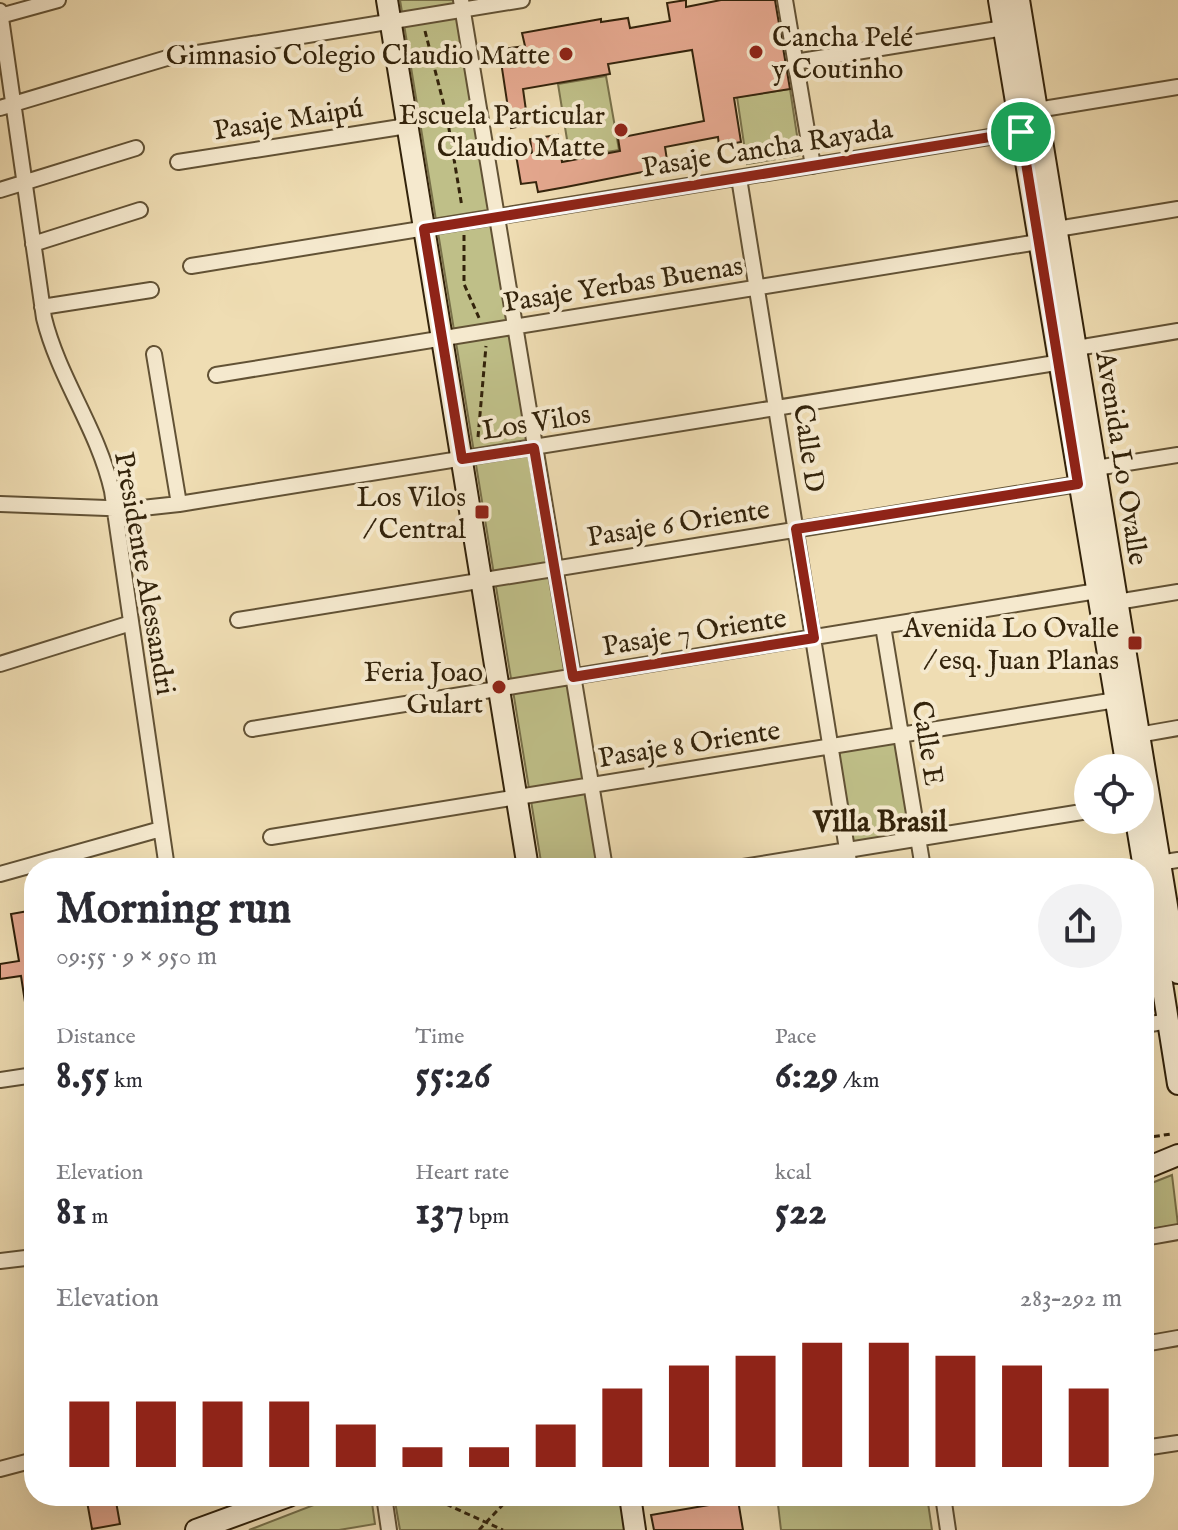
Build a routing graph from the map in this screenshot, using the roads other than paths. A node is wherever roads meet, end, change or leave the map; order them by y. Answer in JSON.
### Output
{"nodes":[{"id":1,"x":58,"y":0,"type":"edge"},
{"id":2,"x":387,"y":0,"type":"edge"},
{"id":3,"x":522,"y":0,"type":"edge"},
{"id":4,"x":785,"y":0,"type":"edge"},
{"id":5,"x":999,"y":0,"type":"edge"},
{"id":6,"x":1019,"y":0,"type":"edge"},
{"id":7,"x":462,"y":5,"type":"edge"},
{"id":8,"x":0,"y":14,"type":"edge"},
{"id":9,"x":390,"y":21,"type":"junction"},
{"id":10,"x":1004,"y":28,"type":"junction"},
{"id":11,"x":795,"y":62,"type":"junction"},
{"id":12,"x":1178,"y":87,"type":"edge"},
{"id":13,"x":7,"y":106,"type":"edge"},
{"id":14,"x":1037,"y":110,"type":"junction"},
{"id":15,"x":407,"y":126,"type":"junction"},
{"id":16,"x":1021,"y":132,"type":"junction"},
{"id":17,"x":136,"y":148,"type":"dead end"},
{"id":18,"x":178,"y":162,"type":"dead end"},
{"id":19,"x":813,"y":166,"type":"junction"},
{"id":20,"x":739,"y":178,"type":"junction"},
{"id":21,"x":25,"y":182,"type":"junction"},
{"id":22,"x":0,"y":190,"type":"edge"},
{"id":23,"x":1178,"y":209,"type":"edge"},
{"id":24,"x":140,"y":210,"type":"dead end"},
{"id":25,"x":496,"y":218,"type":"junction"},
{"id":26,"x":424,"y":229,"type":"junction"},
{"id":27,"x":1057,"y":229,"type":"junction"},
{"id":28,"x":1038,"y":242,"type":"junction"},
{"id":29,"x":33,"y":244,"type":"junction"},
{"id":30,"x":191,"y":266,"type":"dead end"},
{"id":31,"x":758,"y":287,"type":"junction"},
{"id":32,"x":151,"y":290,"type":"dead end"},
{"id":33,"x":42,"y":307,"type":"junction"},
{"id":34,"x":514,"y":327,"type":"junction"},
{"id":35,"x":1178,"y":331,"type":"edge"},
{"id":36,"x":442,"y":338,"type":"junction"},
{"id":37,"x":154,"y":354,"type":"dead end"},
{"id":38,"x":1071,"y":357,"type":"junction"},
{"id":39,"x":216,"y":375,"type":"dead end"},
{"id":40,"x":775,"y":408,"type":"junction"},
{"id":41,"x":534,"y":448,"type":"junction"},
{"id":42,"x":1178,"y":455,"type":"edge"},
{"id":43,"x":462,"y":459,"type":"junction"},
{"id":44,"x":1096,"y":468,"type":"junction"},
{"id":45,"x":1078,"y":484,"type":"junction"},
{"id":46,"x":0,"y":504,"type":"edge"},
{"id":47,"x":179,"y":504,"type":"junction"},
{"id":48,"x":114,"y":508,"type":"junction"},
{"id":49,"x":796,"y":529,"type":"junction"},
{"id":50,"x":554,"y":568,"type":"junction"},
{"id":51,"x":481,"y":580,"type":"junction"},
{"id":52,"x":1097,"y":591,"type":"junction"},
{"id":53,"x":1178,"y":592,"type":"edge"},
{"id":54,"x":1117,"y":602,"type":"junction"},
{"id":55,"x":238,"y":620,"type":"dead end"},
{"id":56,"x":131,"y":623,"type":"junction"},
{"id":57,"x":883,"y":626,"type":"junction"},
{"id":58,"x":814,"y":638,"type":"junction"},
{"id":59,"x":0,"y":664,"type":"edge"},
{"id":60,"x":573,"y":677,"type":"junction"},
{"id":61,"x":499,"y":689,"type":"junction"},
{"id":62,"x":1116,"y":700,"type":"junction"},
{"id":63,"x":1178,"y":728,"type":"edge"},
{"id":64,"x":252,"y":729,"type":"dead end"},
{"id":65,"x":901,"y":735,"type":"junction"},
{"id":66,"x":1138,"y":735,"type":"junction"},
{"id":67,"x":831,"y":746,"type":"junction"},
{"id":68,"x":1125,"y":754,"type":"edge"},
{"id":69,"x":591,"y":785,"type":"junction"},
{"id":70,"x":516,"y":797,"type":"junction"},
{"id":71,"x":1074,"y":813,"type":"edge"},
{"id":72,"x":161,"y":829,"type":"junction"},
{"id":73,"x":1142,"y":834,"type":"edge"},
{"id":74,"x":271,"y":837,"type":"dead end"},
{"id":75,"x":918,"y":838,"type":"junction"},
{"id":76,"x":847,"y":850,"type":"junction"},
{"id":77,"x":57,"y":858,"type":"edge"},
{"id":78,"x":165,"y":858,"type":"edge"},
{"id":79,"x":526,"y":858,"type":"edge"},
{"id":80,"x":603,"y":858,"type":"edge"},
{"id":81,"x":798,"y":858,"type":"edge"},
{"id":82,"x":848,"y":858,"type":"edge"},
{"id":83,"x":921,"y":858,"type":"edge"},
{"id":84,"x":1153,"y":858,"type":"edge"},
{"id":85,"x":1156,"y":865,"type":"edge"},
{"id":86,"x":24,"y":867,"type":"edge"},
{"id":87,"x":0,"y":874,"type":"edge"},
{"id":88,"x":1154,"y":947,"type":"edge"},
{"id":89,"x":1178,"y":973,"type":"edge"},
{"id":90,"x":1169,"y":1021,"type":"junction"},
{"id":91,"x":1154,"y":1023,"type":"edge"},
{"id":92,"x":24,"y":1076,"type":"edge"},
{"id":93,"x":0,"y":1080,"type":"edge"},
{"id":94,"x":1178,"y":1084,"type":"edge"},
{"id":95,"x":1178,"y":1155,"type":"edge"},
{"id":96,"x":1154,"y":1165,"type":"edge"},
{"id":97,"x":1178,"y":1232,"type":"edge"},
{"id":98,"x":1154,"y":1236,"type":"edge"},
{"id":99,"x":24,"y":1258,"type":"edge"},
{"id":100,"x":0,"y":1261,"type":"edge"},
{"id":101,"x":1178,"y":1338,"type":"edge"},
{"id":102,"x":1154,"y":1342,"type":"edge"},
{"id":103,"x":1178,"y":1443,"type":"edge"},
{"id":104,"x":1154,"y":1447,"type":"edge"},
{"id":105,"x":24,"y":1463,"type":"edge"},
{"id":106,"x":0,"y":1469,"type":"edge"},
{"id":107,"x":251,"y":1506,"type":"edge"},
{"id":108,"x":385,"y":1506,"type":"edge"},
{"id":109,"x":631,"y":1506,"type":"edge"},
{"id":110,"x":944,"y":1506,"type":"edge"},
{"id":111,"x":196,"y":1530,"type":"edge"},
{"id":112,"x":389,"y":1530,"type":"edge"},
{"id":113,"x":635,"y":1530,"type":"edge"},
{"id":114,"x":948,"y":1530,"type":"edge"}],
"edges":[{"from":1,"to":8,"type":"street"},
{"from":2,"to":9,"type":"main road"},
{"from":3,"to":7,"type":"street"},
{"from":4,"to":11,"type":"street"},
{"from":5,"to":10,"type":"main road","name":"Avenida Lo Ovalle"},
{"from":6,"to":14,"type":"main road","name":"Avenida Lo Ovalle"},
{"from":7,"to":9,"type":"street"},
{"from":7,"to":25,"type":"street"},
{"from":8,"to":13,"type":"street","name":"Presidente Alessandri"},
{"from":9,"to":13,"type":"street"},
{"from":9,"to":15,"type":"main road"},
{"from":10,"to":11,"type":"street"},
{"from":10,"to":16,"type":"main road","name":"Avenida Lo Ovalle"},
{"from":11,"to":19,"type":"street"},
{"from":12,"to":14,"type":"street"},
{"from":13,"to":21,"type":"street","name":"Presidente Alessandri"},
{"from":14,"to":27,"type":"main road","name":"Avenida Lo Ovalle"},
{"from":15,"to":18,"type":"street","name":"Pasaje Maipú"},
{"from":15,"to":26,"type":"main road"},
{"from":16,"to":19,"type":"street","name":"Pasaje Cancha Rayada"},
{"from":16,"to":28,"type":"main road","name":"Avenida Lo Ovalle"},
{"from":17,"to":21,"type":"street"},
{"from":19,"to":20,"type":"street","name":"Pasaje Cancha Rayada"},
{"from":20,"to":25,"type":"street","name":"Pasaje Cancha Rayada"},
{"from":20,"to":31,"type":"street","name":"Calle D"},
{"from":21,"to":22,"type":"street"},
{"from":21,"to":29,"type":"street","name":"Presidente Alessandri"},
{"from":23,"to":27,"type":"street"},
{"from":24,"to":29,"type":"street"},
{"from":25,"to":26,"type":"street","name":"Pasaje Cancha Rayada"},
{"from":25,"to":34,"type":"street"},
{"from":26,"to":30,"type":"street","name":"Pasaje Cancha Rayada"},
{"from":26,"to":36,"type":"main road"},
{"from":27,"to":38,"type":"main road","name":"Avenida Lo Ovalle"},
{"from":28,"to":31,"type":"street","name":"Pasaje Yerbas Buenas"},
{"from":28,"to":38,"type":"main road","name":"Avenida Lo Ovalle"},
{"from":29,"to":33,"type":"street","name":"Presidente Alessandri"},
{"from":31,"to":34,"type":"street","name":"Pasaje Yerbas Buenas"},
{"from":31,"to":40,"type":"street","name":"Calle D"},
{"from":32,"to":33,"type":"street"},
{"from":33,"to":48,"type":"street","name":"Presidente Alessandri"},
{"from":34,"to":36,"type":"street","name":"Pasaje Yerbas Buenas"},
{"from":34,"to":41,"type":"street"},
{"from":35,"to":38,"type":"street","name":"Los Vilos"},
{"from":36,"to":39,"type":"street","name":"Pasaje Yerbas Buenas"},
{"from":36,"to":43,"type":"main road"},
{"from":37,"to":47,"type":"street"},
{"from":38,"to":40,"type":"street","name":"Los Vilos"},
{"from":38,"to":44,"type":"main road","name":"Avenida Lo Ovalle"},
{"from":38,"to":45,"type":"main road","name":"Avenida Lo Ovalle"},
{"from":40,"to":41,"type":"street","name":"Los Vilos"},
{"from":40,"to":49,"type":"street","name":"Calle D"},
{"from":41,"to":43,"type":"street","name":"Los Vilos"},
{"from":41,"to":50,"type":"street"},
{"from":42,"to":44,"type":"street"},
{"from":43,"to":47,"type":"street","name":"Los Vilos"},
{"from":43,"to":51,"type":"main road"},
{"from":44,"to":54,"type":"main road","name":"Avenida Lo Ovalle"},
{"from":45,"to":49,"type":"street","name":"Pasaje 6 Oriente"},
{"from":45,"to":52,"type":"main road","name":"Avenida Lo Ovalle"},
{"from":46,"to":48,"type":"street","name":"Los Vilos"},
{"from":47,"to":48,"type":"street","name":"Los Vilos"},
{"from":48,"to":56,"type":"street","name":"Presidente Alessandri"},
{"from":49,"to":50,"type":"street","name":"Pasaje 6 Oriente"},
{"from":49,"to":58,"type":"street","name":"Calle D"},
{"from":50,"to":51,"type":"street","name":"Pasaje 6 Oriente"},
{"from":50,"to":60,"type":"street"},
{"from":51,"to":55,"type":"street","name":"Pasaje 6 Oriente"},
{"from":51,"to":61,"type":"main road"},
{"from":52,"to":57,"type":"street","name":"Pasaje 7 Oriente"},
{"from":52,"to":62,"type":"main road","name":"Avenida Lo Ovalle"},
{"from":53,"to":54,"type":"street"},
{"from":54,"to":66,"type":"main road","name":"Avenida Lo Ovalle"},
{"from":56,"to":59,"type":"street"},
{"from":56,"to":72,"type":"street","name":"Presidente Alessandri"},
{"from":57,"to":58,"type":"street","name":"Pasaje 7 Oriente"},
{"from":57,"to":65,"type":"street","name":"Calle E"},
{"from":58,"to":60,"type":"street","name":"Pasaje 7 Oriente"},
{"from":58,"to":67,"type":"street","name":"Calle D"},
{"from":60,"to":61,"type":"street","name":"Pasaje 7 Oriente"},
{"from":60,"to":69,"type":"street"},
{"from":61,"to":64,"type":"street","name":"Pasaje 7 Oriente"},
{"from":61,"to":70,"type":"main road"},
{"from":62,"to":65,"type":"street","name":"Pasaje 8 Oriente"},
{"from":62,"to":68,"type":"main road","name":"Avenida Lo Ovalle"},
{"from":63,"to":66,"type":"street"},
{"from":65,"to":67,"type":"street","name":"Pasaje 8 Oriente"},
{"from":65,"to":75,"type":"street","name":"Calle E"},
{"from":66,"to":85,"type":"main road","name":"Avenida Lo Ovalle"},
{"from":67,"to":69,"type":"street","name":"Pasaje 8 Oriente"},
{"from":67,"to":76,"type":"street","name":"Calle D"},
{"from":69,"to":70,"type":"street","name":"Pasaje 8 Oriente"},
{"from":69,"to":80,"type":"street"},
{"from":70,"to":74,"type":"street","name":"Pasaje 8 Oriente"},
{"from":70,"to":79,"type":"main road"},
{"from":71,"to":75,"type":"street"},
{"from":72,"to":77,"type":"street"},
{"from":72,"to":78,"type":"street","name":"Presidente Alessandri"},
{"from":73,"to":84,"type":"main road","name":"Avenida Lo Ovalle"},
{"from":75,"to":76,"type":"street"},
{"from":75,"to":83,"type":"street","name":"Calle E"},
{"from":76,"to":81,"type":"street"},
{"from":76,"to":82,"type":"street","name":"Calle D"},
{"from":85,"to":89,"type":"main road","name":"Avenida Lo Ovalle"},
{"from":86,"to":87,"type":"street"},
{"from":88,"to":90,"type":"main road","name":"Avenida Lo Ovalle"},
{"from":90,"to":91,"type":"street"},
{"from":90,"to":94,"type":"main road","name":"Avenida Lo Ovalle"},
{"from":92,"to":93,"type":"street"},
{"from":95,"to":96,"type":"main road"},
{"from":97,"to":98,"type":"street"},
{"from":99,"to":100,"type":"street"},
{"from":101,"to":102,"type":"street"},
{"from":103,"to":104,"type":"street"},
{"from":105,"to":106,"type":"street"},
{"from":107,"to":111,"type":"main road"},
{"from":108,"to":112,"type":"street"},
{"from":109,"to":113,"type":"main road"},
{"from":110,"to":114,"type":"street"}]}
